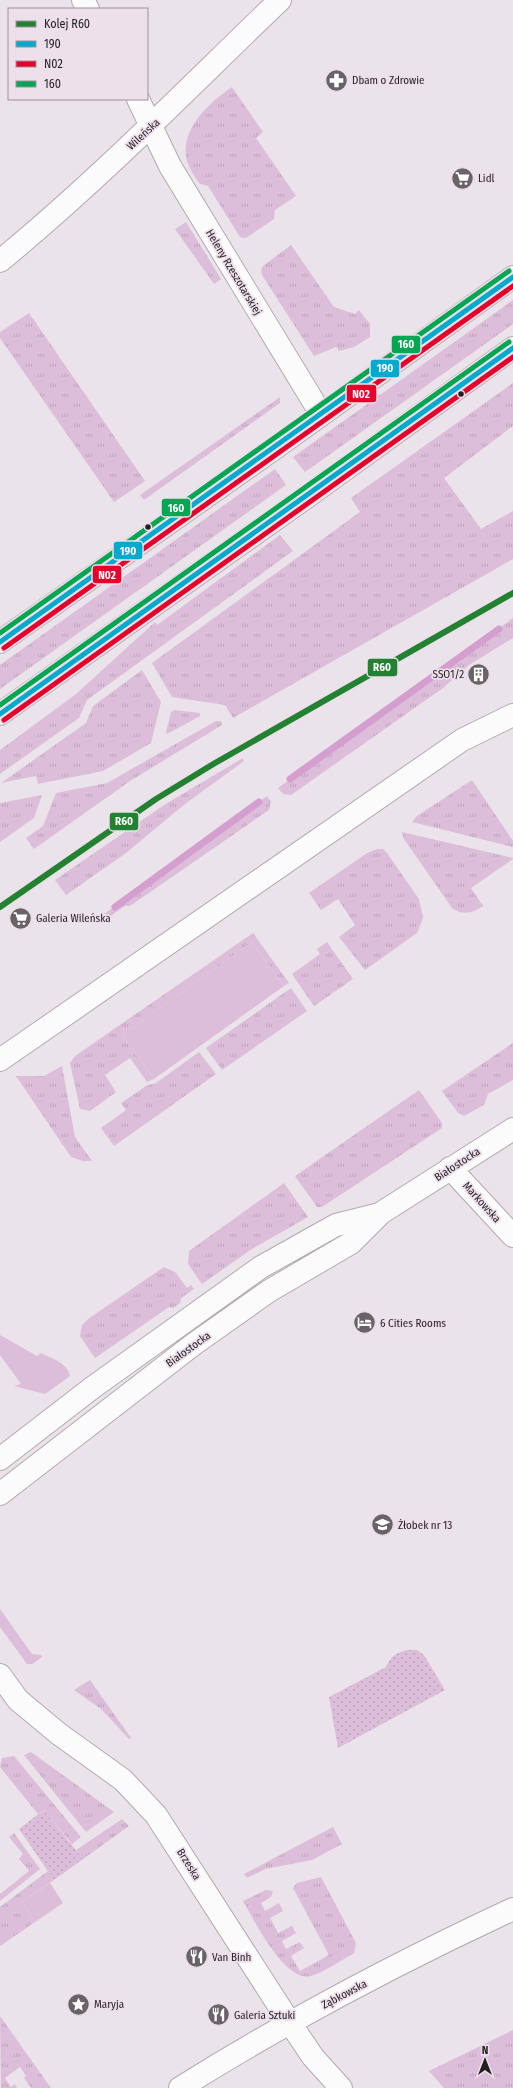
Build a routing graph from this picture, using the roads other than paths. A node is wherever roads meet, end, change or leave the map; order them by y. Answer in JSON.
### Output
{"nodes":[{"id":1,"x":280,"y":0,"type":"edge"},
{"id":2,"x":138,"y":100,"type":"edge"},
{"id":3,"x":151,"y":127,"type":"junction"},
{"id":4,"x":0,"y":261,"type":"edge"},
{"id":5,"x":513,"y":277,"type":"edge"},
{"id":6,"x":513,"y":348,"type":"edge"},
{"id":7,"x":321,"y":414,"type":"junction"},
{"id":8,"x":0,"y":642,"type":"edge"},
{"id":9,"x":0,"y":714,"type":"edge"},
{"id":10,"x":513,"y":715,"type":"edge"},
{"id":11,"x":0,"y":1060,"type":"edge"},
{"id":12,"x":513,"y":1129,"type":"edge"},
{"id":13,"x":450,"y":1168,"type":"junction"},
{"id":14,"x":381,"y":1213,"type":"junction"},
{"id":15,"x":513,"y":1236,"type":"edge"},
{"id":16,"x":0,"y":1459,"type":"edge"},
{"id":17,"x":0,"y":1494,"type":"edge"},
{"id":18,"x":0,"y":1675,"type":"edge"},
{"id":19,"x":513,"y":1909,"type":"edge"},
{"id":20,"x":290,"y":2024,"type":"junction"},
{"id":21,"x":180,"y":2088,"type":"edge"},
{"id":22,"x":341,"y":2088,"type":"edge"}],
"edges":[{"from":1,"to":3,"type":"street","name":"Wileńska"},
{"from":2,"to":3,"type":"street","name":"Heleny Rzeszotarskiej"},
{"from":3,"to":4,"type":"street","name":"Wileńska"},
{"from":3,"to":7,"type":"street","name":"Heleny Rzeszotarskiej"},
{"from":5,"to":7,"type":"main road"},
{"from":6,"to":9,"type":"main road"},
{"from":7,"to":8,"type":"main road"},
{"from":10,"to":11,"type":"street"},
{"from":12,"to":13,"type":"street","name":"Białostocka"},
{"from":13,"to":14,"type":"street","name":"Białostocka"},
{"from":13,"to":15,"type":"street","name":"Markowska"},
{"from":14,"to":16,"type":"street","name":"Białostocka"},
{"from":14,"to":17,"type":"street","name":"Białostocka"},
{"from":18,"to":20,"type":"street","name":"Brzeska"},
{"from":19,"to":20,"type":"street","name":"Ząbkowska"},
{"from":20,"to":21,"type":"street","name":"Ząbkowska"},
{"from":20,"to":22,"type":"street","name":"Brzeska"}]}
